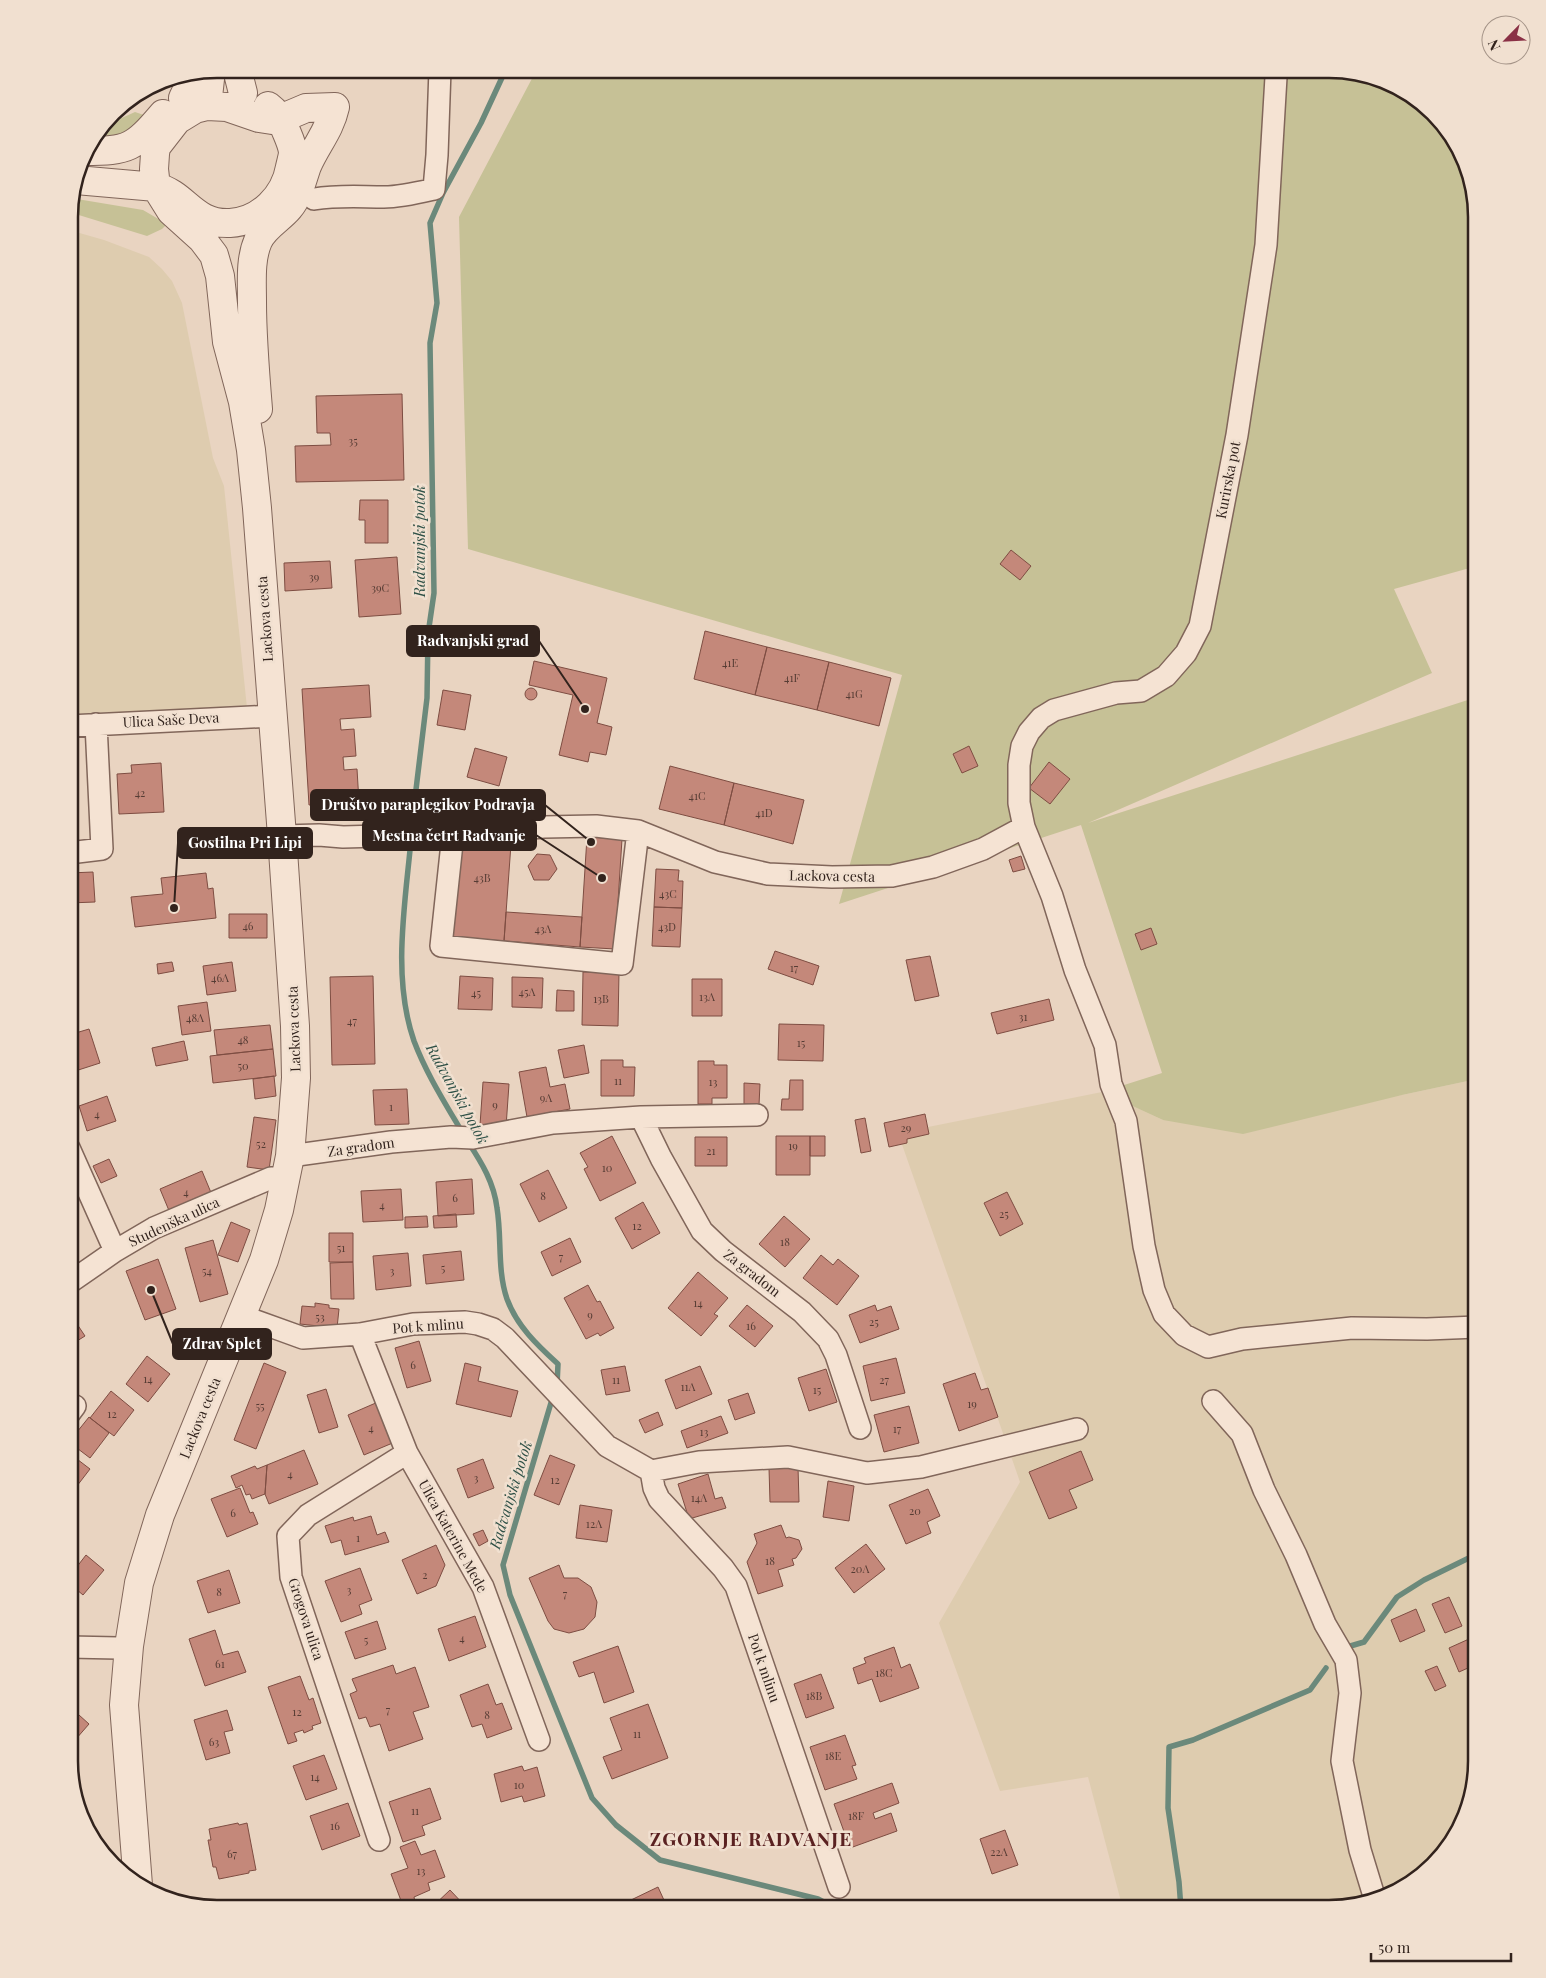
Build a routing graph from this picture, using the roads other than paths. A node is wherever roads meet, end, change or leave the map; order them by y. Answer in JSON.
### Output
{"nodes":[{"id":1,"x":440,"y":78,"type":"edge"},
{"id":2,"x":1276,"y":78,"type":"edge"},
{"id":3,"x":235,"y":96,"type":"edge"},
{"id":4,"x":151,"y":146,"type":"junction"},
{"id":5,"x":94,"y":150,"type":"edge"},
{"id":6,"x":88,"y":163,"type":"edge"},
{"id":7,"x":300,"y":176,"type":"junction"},
{"id":8,"x":82,"y":181,"type":"edge"},
{"id":9,"x":80,"y":195,"type":"edge"},
{"id":10,"x":163,"y":199,"type":"junction"},
{"id":11,"x":262,"y":218,"type":"junction"},
{"id":12,"x":208,"y":230,"type":"junction"},
{"id":13,"x":243,"y":402,"type":"junction"},
{"id":14,"x":251,"y":450,"type":"junction"},
{"id":15,"x":273,"y":716,"type":"junction"},
{"id":16,"x":96,"y":724,"type":"junction"},
{"id":17,"x":78,"y":725,"type":"edge"},
{"id":18,"x":1024,"y":827,"type":"junction"},
{"id":19,"x":638,"y":831,"type":"junction"},
{"id":20,"x":452,"y":834,"type":"junction"},
{"id":21,"x":282,"y":836,"type":"junction"},
{"id":22,"x":78,"y":852,"type":"edge"},
{"id":23,"x":757,"y":1116,"type":"dead end"},
{"id":24,"x":641,"y":1117,"type":"junction"},
{"id":25,"x":288,"y":1167,"type":"junction"},
{"id":26,"x":78,"y":1168,"type":"edge"},
{"id":27,"x":115,"y":1251,"type":"junction"},
{"id":28,"x":78,"y":1277,"type":"edge"},
{"id":29,"x":242,"y":1316,"type":"junction"},
{"id":30,"x":1468,"y":1327,"type":"edge"},
{"id":31,"x":360,"y":1334,"type":"junction"},
{"id":32,"x":1213,"y":1401,"type":"dead end"},
{"id":33,"x":860,"y":1428,"type":"dead end"},
{"id":34,"x":1077,"y":1429,"type":"dead end"},
{"id":35,"x":407,"y":1453,"type":"junction"},
{"id":36,"x":650,"y":1471,"type":"junction"},
{"id":37,"x":129,"y":1646,"type":"junction"},
{"id":38,"x":78,"y":1647,"type":"edge"},
{"id":39,"x":539,"y":1740,"type":"dead end"},
{"id":40,"x":379,"y":1840,"type":"dead end"},
{"id":41,"x":137,"y":1876,"type":"edge"},
{"id":42,"x":839,"y":1887,"type":"dead end"},
{"id":43,"x":1373,"y":1893,"type":"edge"}],
"edges":[{"from":1,"to":7,"type":"street"},
{"from":2,"to":18,"type":"street","name":"Kurirska pot"},
{"from":3,"to":4,"type":"street"},
{"from":3,"to":7,"type":"street"},
{"from":3,"to":7,"type":"street"},
{"from":4,"to":5,"type":"street"},
{"from":4,"to":6,"type":"street"},
{"from":4,"to":10,"type":"street"},
{"from":7,"to":11,"type":"street"},
{"from":8,"to":10,"type":"street"},
{"from":9,"to":10,"type":"street"},
{"from":10,"to":12,"type":"street"},
{"from":11,"to":12,"type":"street"},
{"from":11,"to":13,"type":"street"},
{"from":11,"to":14,"type":"street"},
{"from":12,"to":13,"type":"street"},
{"from":13,"to":14,"type":"street","name":"Lackova cesta"},
{"from":14,"to":15,"type":"street","name":"Lackova cesta"},
{"from":15,"to":16,"type":"street","name":"Ulica Saše Deva"},
{"from":15,"to":21,"type":"street","name":"Lackova cesta"},
{"from":16,"to":17,"type":"street","name":"Ulica Saše Deva"},
{"from":16,"to":22,"type":"street"},
{"from":18,"to":19,"type":"street","name":"Lackova cesta"},
{"from":18,"to":30,"type":"street","name":"Kurirska pot"},
{"from":19,"to":20,"type":"street","name":"Lackova cesta"},
{"from":19,"to":20,"type":"street"},
{"from":20,"to":21,"type":"street","name":"Lackova cesta"},
{"from":21,"to":25,"type":"street","name":"Lackova cesta"},
{"from":23,"to":24,"type":"street","name":"Za gradom"},
{"from":24,"to":25,"type":"street","name":"Za gradom"},
{"from":24,"to":33,"type":"street","name":"Za gradom"},
{"from":25,"to":27,"type":"street","name":"Studenška ulica"},
{"from":25,"to":29,"type":"street","name":"Lackova cesta"},
{"from":26,"to":27,"type":"street"},
{"from":27,"to":28,"type":"street","name":"Studenška ulica"},
{"from":29,"to":31,"type":"street","name":"Pot k mlinu"},
{"from":29,"to":37,"type":"street","name":"Lackova cesta"},
{"from":31,"to":35,"type":"street","name":"Ulica Katerine Mede"},
{"from":31,"to":36,"type":"street","name":"Pot k mlinu"},
{"from":32,"to":43,"type":"street"},
{"from":34,"to":36,"type":"street"},
{"from":35,"to":39,"type":"street","name":"Ulica Katerine Mede"},
{"from":35,"to":40,"type":"street","name":"Grogova ulica"},
{"from":36,"to":42,"type":"street","name":"Pot k mlinu"},
{"from":37,"to":38,"type":"street"},
{"from":37,"to":41,"type":"street","name":"Lackova cesta"}]}
